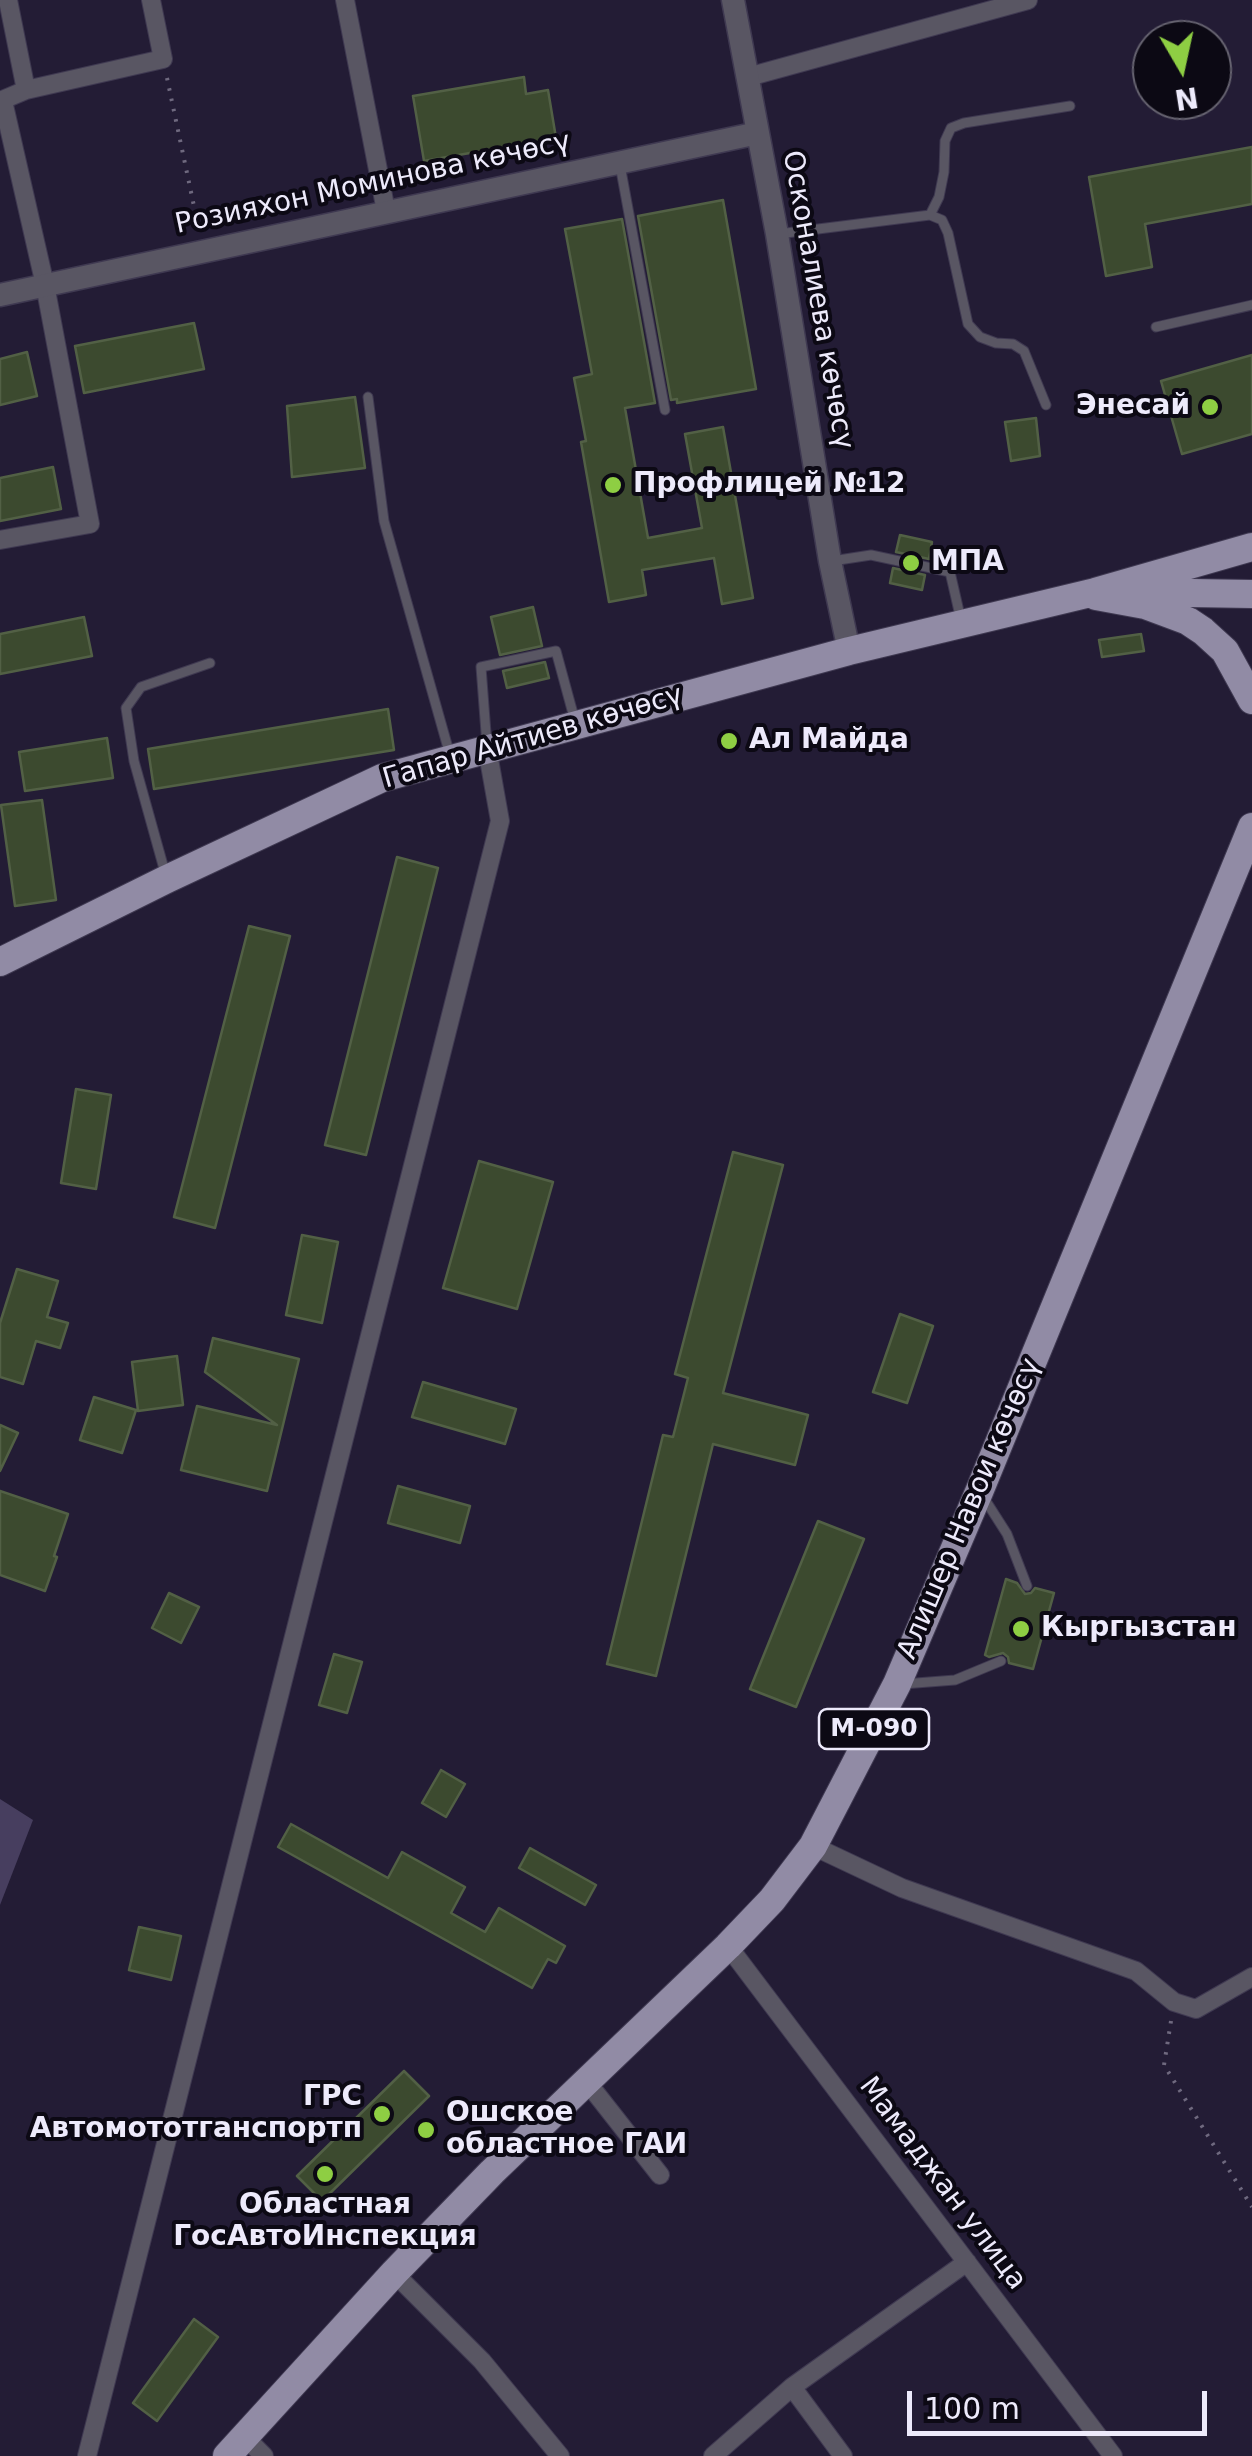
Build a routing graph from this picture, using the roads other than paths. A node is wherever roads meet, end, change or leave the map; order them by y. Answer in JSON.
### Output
{"nodes":[{"id":1,"x":8,"y":0,"type":"edge"},
{"id":2,"x":151,"y":0,"type":"edge"},
{"id":3,"x":345,"y":0,"type":"edge"},
{"id":4,"x":733,"y":0,"type":"edge"},
{"id":5,"x":1028,"y":0,"type":"edge"},
{"id":6,"x":748,"y":77,"type":"junction"},
{"id":7,"x":26,"y":90,"type":"junction"},
{"id":8,"x":2,"y":101,"type":"edge"},
{"id":9,"x":1070,"y":106,"type":"dead end"},
{"id":10,"x":758,"y":133,"type":"junction"},
{"id":11,"x":620,"y":162,"type":"junction"},
{"id":12,"x":386,"y":211,"type":"junction"},
{"id":13,"x":930,"y":215,"type":"junction"},
{"id":14,"x":777,"y":234,"type":"junction"},
{"id":15,"x":45,"y":284,"type":"junction"},
{"id":16,"x":0,"y":295,"type":"edge"},
{"id":17,"x":1252,"y":305,"type":"edge"},
{"id":18,"x":1156,"y":327,"type":"dead end"},
{"id":19,"x":368,"y":398,"type":"dead end"},
{"id":20,"x":1046,"y":405,"type":"dead end"},
{"id":21,"x":665,"y":410,"type":"dead end"},
{"id":22,"x":0,"y":540,"type":"edge"},
{"id":23,"x":1252,"y":547,"type":"edge"},
{"id":24,"x":830,"y":562,"type":"junction"},
{"id":25,"x":1087,"y":594,"type":"junction"},
{"id":26,"x":1252,"y":594,"type":"edge"},
{"id":27,"x":961,"y":622,"type":"junction"},
{"id":28,"x":849,"y":651,"type":"junction"},
{"id":29,"x":210,"y":663,"type":"dead end"},
{"id":30,"x":1252,"y":700,"type":"edge"},
{"id":31,"x":576,"y":724,"type":"junction"},
{"id":32,"x":487,"y":748,"type":"junction"},
{"id":33,"x":450,"y":758,"type":"junction"},
{"id":34,"x":1252,"y":827,"type":"edge"},
{"id":35,"x":167,"y":879,"type":"junction"},
{"id":36,"x":1,"y":955,"type":"edge"},
{"id":37,"x":979,"y":1492,"type":"junction"},
{"id":38,"x":1027,"y":1586,"type":"dead end"},
{"id":39,"x":1001,"y":1661,"type":"dead end"},
{"id":40,"x":897,"y":1684,"type":"junction"},
{"id":41,"x":812,"y":1846,"type":"junction"},
{"id":42,"x":728,"y":1946,"type":"junction"},
{"id":43,"x":1252,"y":1976,"type":"edge"},
{"id":44,"x":587,"y":2082,"type":"junction"},
{"id":45,"x":660,"y":2175,"type":"dead end"},
{"id":46,"x":967,"y":2262,"type":"junction"},
{"id":47,"x":394,"y":2272,"type":"junction"},
{"id":48,"x":792,"y":2387,"type":"junction"},
{"id":49,"x":245,"y":2450,"type":"edge"},
{"id":50,"x":87,"y":2456,"type":"edge"},
{"id":51,"x":560,"y":2456,"type":"edge"},
{"id":52,"x":713,"y":2456,"type":"edge"},
{"id":53,"x":842,"y":2456,"type":"edge"},
{"id":54,"x":1112,"y":2456,"type":"edge"}],
"edges":[{"from":1,"to":7,"type":"street"},
{"from":2,"to":7,"type":"street"},
{"from":3,"to":12,"type":"street"},
{"from":4,"to":6,"type":"street","name":"Осконалиева көчөсү"},
{"from":5,"to":6,"type":"street"},
{"from":6,"to":10,"type":"street","name":"Осконалиева көчөсү"},
{"from":7,"to":8,"type":"street"},
{"from":8,"to":15,"type":"street"},
{"from":9,"to":13,"type":"lane"},
{"from":10,"to":11,"type":"street","name":"Розияхон Моминова көчөсү"},
{"from":10,"to":14,"type":"street","name":"Осконалиева көчөсү"},
{"from":11,"to":12,"type":"street","name":"Розияхон Моминова көчөсү"},
{"from":11,"to":21,"type":"lane"},
{"from":12,"to":15,"type":"street","name":"Розияхон Моминова көчөсү"},
{"from":13,"to":14,"type":"lane"},
{"from":13,"to":20,"type":"lane"},
{"from":14,"to":24,"type":"street","name":"Осконалиева көчөсү"},
{"from":15,"to":16,"type":"street","name":"Розияхон Моминова көчөсү"},
{"from":15,"to":22,"type":"street"},
{"from":17,"to":18,"type":"lane"},
{"from":19,"to":33,"type":"lane"},
{"from":23,"to":25,"type":"main road","name":"Гапар Айтиев көчөсү"},
{"from":24,"to":27,"type":"lane"},
{"from":24,"to":28,"type":"street","name":"Осконалиева көчөсү"},
{"from":25,"to":26,"type":"main road","name":"Гапар Айтиев көчөсү"},
{"from":25,"to":27,"type":"main road","name":"Гапар Айтиев көчөсү"},
{"from":25,"to":30,"type":"main road"},
{"from":27,"to":28,"type":"main road","name":"Гапар Айтиев көчөсү"},
{"from":28,"to":31,"type":"main road","name":"Гапар Айтиев көчөсү"},
{"from":29,"to":35,"type":"lane"},
{"from":31,"to":32,"type":"main road","name":"Гапар Айтиев көчөсү"},
{"from":31,"to":32,"type":"lane"},
{"from":32,"to":33,"type":"main road","name":"Гапар Айтиев көчөсү"},
{"from":32,"to":50,"type":"street"},
{"from":33,"to":35,"type":"main road","name":"Гапар Айтиев көчөсү"},
{"from":34,"to":37,"type":"main road","name":"Алишер Навои көчөсү","number":"М-090"},
{"from":35,"to":36,"type":"main road","name":"Гапар Айтиев көчөсү"},
{"from":37,"to":38,"type":"lane"},
{"from":37,"to":40,"type":"main road","name":"Алишер Навои көчөсү","number":"М-090"},
{"from":39,"to":40,"type":"lane"},
{"from":40,"to":41,"type":"main road","name":"Алишер Навои көчөсү","number":"М-090"},
{"from":41,"to":42,"type":"main road","name":"Алишер Навои көчөсү","number":"М-090"},
{"from":41,"to":43,"type":"street"},
{"from":42,"to":44,"type":"main road","name":"Алишер Навои көчөсү","number":"М-090"},
{"from":42,"to":46,"type":"street","name":"Мамаджан улица"},
{"from":44,"to":45,"type":"street"},
{"from":44,"to":47,"type":"main road","name":"Алишер Навои көчөсү","number":"М-090"},
{"from":46,"to":48,"type":"street"},
{"from":46,"to":54,"type":"street","name":"Мамаджан улица"},
{"from":47,"to":49,"type":"main road","name":"Алишер Навои көчөсү","number":"М-090"},
{"from":47,"to":51,"type":"street"},
{"from":48,"to":52,"type":"street"},
{"from":48,"to":53,"type":"street"}]}
